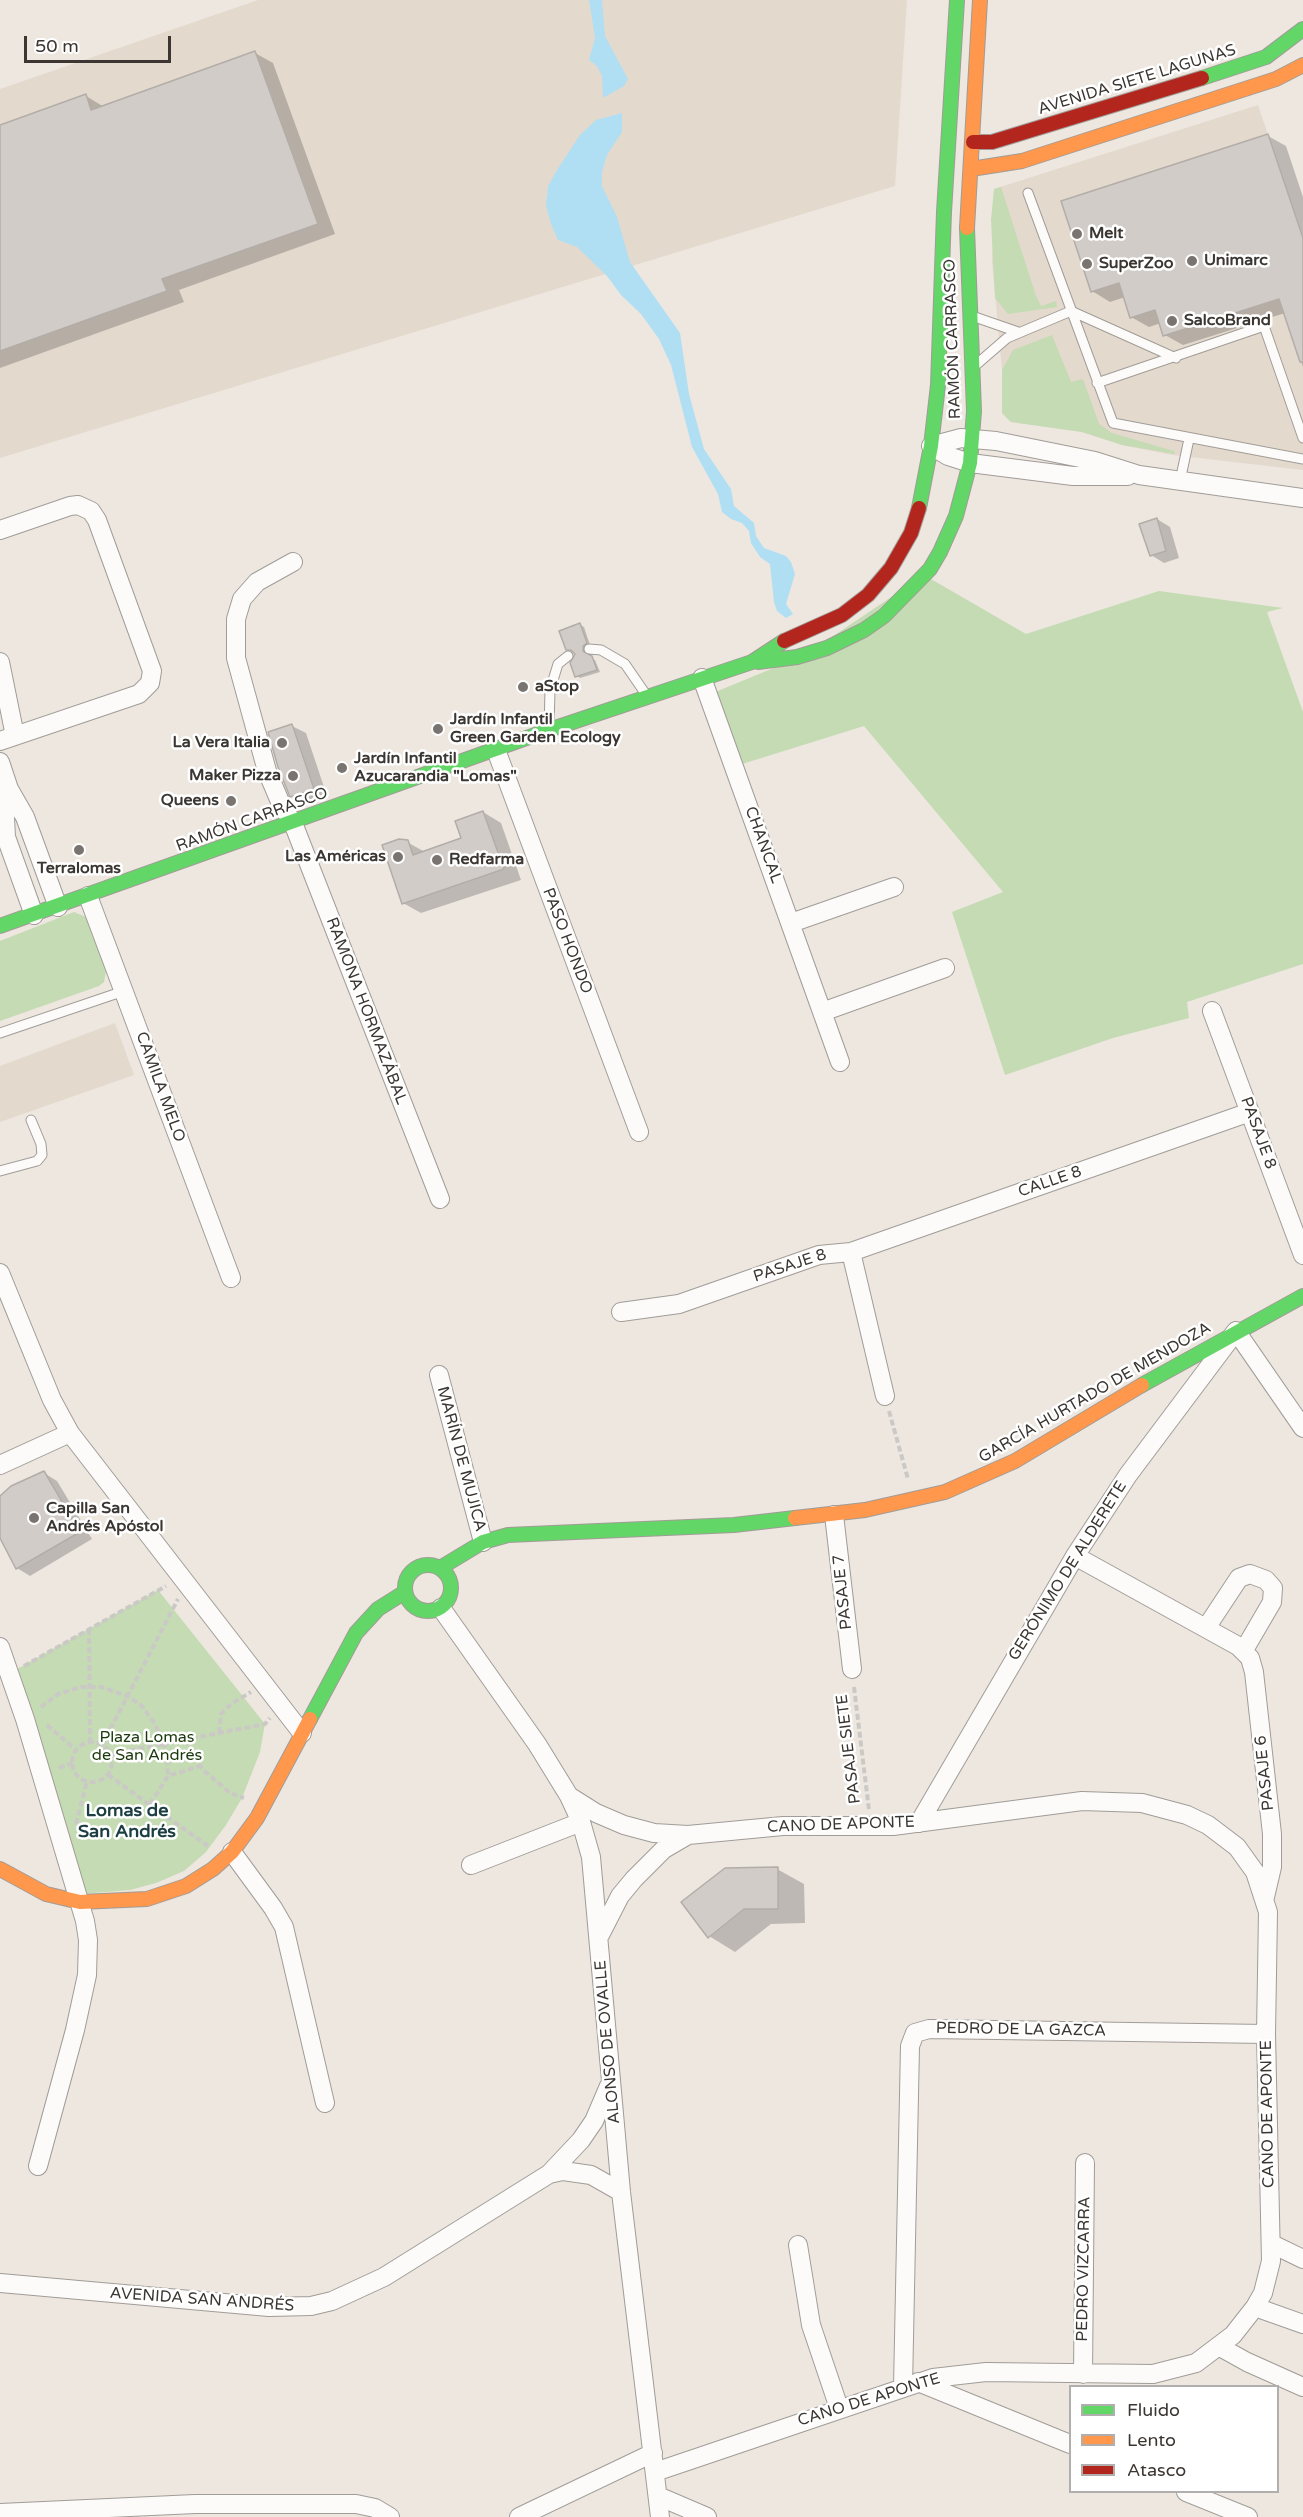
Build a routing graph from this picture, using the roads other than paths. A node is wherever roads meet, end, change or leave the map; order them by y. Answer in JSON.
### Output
{"nodes":[{"id":1,"x":957,"y":0,"type":"edge"},
{"id":2,"x":980,"y":0,"type":"edge"},
{"id":3,"x":1303,"y":29,"type":"edge"},
{"id":4,"x":1303,"y":65,"type":"edge"},
{"id":5,"x":973,"y":142,"type":"junction"},
{"id":6,"x":971,"y":169,"type":"junction"},
{"id":7,"x":1029,"y":193,"type":"dead end"},
{"id":8,"x":1071,"y":311,"type":"junction"},
{"id":9,"x":969,"y":315,"type":"junction"},
{"id":10,"x":1018,"y":332,"type":"junction"},
{"id":11,"x":1176,"y":358,"type":"junction"},
{"id":12,"x":974,"y":368,"type":"junction"},
{"id":13,"x":1097,"y":383,"type":"junction"},
{"id":14,"x":972,"y":438,"type":"junction"},
{"id":15,"x":1303,"y":438,"type":"edge"},
{"id":16,"x":1189,"y":439,"type":"junction"},
{"id":17,"x":931,"y":446,"type":"junction"},
{"id":18,"x":1303,"y":459,"type":"edge"},
{"id":19,"x":970,"y":463,"type":"junction"},
{"id":20,"x":1138,"y":475,"type":"junction"},
{"id":21,"x":1180,"y":481,"type":"junction"},
{"id":22,"x":1303,"y":498,"type":"edge"},
{"id":23,"x":0,"y":530,"type":"edge"},
{"id":24,"x":293,"y":562,"type":"dead end"},
{"id":25,"x":589,"y":649,"type":"dead end"},
{"id":26,"x":568,"y":656,"type":"dead end"},
{"id":27,"x":0,"y":662,"type":"edge"},
{"id":28,"x":752,"y":662,"type":"junction"},
{"id":29,"x":702,"y":678,"type":"junction"},
{"id":30,"x":648,"y":696,"type":"junction"},
{"id":31,"x":549,"y":730,"type":"junction"},
{"id":32,"x":7,"y":738,"type":"edge"},
{"id":33,"x":496,"y":750,"type":"junction"},
{"id":34,"x":0,"y":762,"type":"edge"},
{"id":35,"x":9,"y":789,"type":"junction"},
{"id":36,"x":293,"y":823,"type":"junction"},
{"id":37,"x":894,"y":887,"type":"dead end"},
{"id":38,"x":88,"y":896,"type":"junction"},
{"id":39,"x":58,"y":907,"type":"junction"},
{"id":40,"x":34,"y":915,"type":"junction"},
{"id":41,"x":791,"y":923,"type":"junction"},
{"id":42,"x":0,"y":926,"type":"edge"},
{"id":43,"x":945,"y":968,"type":"dead end"},
{"id":44,"x":124,"y":991,"type":"junction"},
{"id":45,"x":1212,"y":1011,"type":"dead end"},
{"id":46,"x":822,"y":1012,"type":"junction"},
{"id":47,"x":0,"y":1033,"type":"edge"},
{"id":48,"x":840,"y":1062,"type":"dead end"},
{"id":49,"x":1250,"y":1112,"type":"junction"},
{"id":50,"x":31,"y":1120,"type":"dead end"},
{"id":51,"x":639,"y":1132,"type":"dead end"},
{"id":52,"x":0,"y":1171,"type":"edge"},
{"id":53,"x":440,"y":1199,"type":"dead end"},
{"id":54,"x":851,"y":1252,"type":"junction"},
{"id":55,"x":1303,"y":1255,"type":"edge"},
{"id":56,"x":0,"y":1273,"type":"edge"},
{"id":57,"x":231,"y":1278,"type":"dead end"},
{"id":58,"x":1303,"y":1296,"type":"edge"},
{"id":59,"x":621,"y":1312,"type":"dead end"},
{"id":60,"x":1236,"y":1331,"type":"junction"},
{"id":61,"x":439,"y":1375,"type":"dead end"},
{"id":62,"x":885,"y":1396,"type":"road end"},
{"id":63,"x":1303,"y":1428,"type":"edge"},
{"id":64,"x":70,"y":1433,"type":"junction"},
{"id":65,"x":0,"y":1466,"type":"edge"},
{"id":66,"x":834,"y":1515,"type":"junction"},
{"id":67,"x":483,"y":1542,"type":"junction"},
{"id":68,"x":1075,"y":1556,"type":"junction"},
{"id":69,"x":440,"y":1568,"type":"junction"},
{"id":70,"x":405,"y":1592,"type":"junction"},
{"id":71,"x":441,"y":1608,"type":"junction"},
{"id":72,"x":1206,"y":1628,"type":"junction"},
{"id":73,"x":0,"y":1647,"type":"edge"},
{"id":74,"x":1244,"y":1650,"type":"junction"},
{"id":75,"x":852,"y":1669,"type":"road end"},
{"id":76,"x":302,"y":1733,"type":"junction"},
{"id":77,"x":569,"y":1796,"type":"junction"},
{"id":78,"x":581,"y":1822,"type":"junction"},
{"id":79,"x":919,"y":1823,"type":"junction"},
{"id":80,"x":688,"y":1834,"type":"junction"},
{"id":81,"x":232,"y":1852,"type":"junction"},
{"id":82,"x":471,"y":1864,"type":"dead end"},
{"id":83,"x":0,"y":1869,"type":"edge"},
{"id":84,"x":1265,"y":1897,"type":"junction"},
{"id":85,"x":80,"y":1902,"type":"junction"},
{"id":86,"x":600,"y":1935,"type":"junction"},
{"id":87,"x":1266,"y":2034,"type":"junction"},
{"id":88,"x":610,"y":2084,"type":"junction"},
{"id":89,"x":325,"y":2103,"type":"dead end"},
{"id":90,"x":1085,"y":2163,"type":"dead end"},
{"id":91,"x":38,"y":2166,"type":"dead end"},
{"id":92,"x":549,"y":2174,"type":"junction"},
{"id":93,"x":621,"y":2192,"type":"junction"},
{"id":94,"x":1272,"y":2244,"type":"junction"},
{"id":95,"x":798,"y":2245,"type":"dead end"},
{"id":96,"x":1303,"y":2259,"type":"edge"},
{"id":97,"x":0,"y":2283,"type":"edge"},
{"id":98,"x":1255,"y":2307,"type":"junction"},
{"id":99,"x":1303,"y":2325,"type":"edge"},
{"id":100,"x":1220,"y":2347,"type":"junction"},
{"id":101,"x":1083,"y":2374,"type":"junction"},
{"id":102,"x":911,"y":2384,"type":"junction"},
{"id":103,"x":1303,"y":2387,"type":"edge"},
{"id":104,"x":839,"y":2408,"type":"junction"},
{"id":105,"x":1069,"y":2443,"type":"edge"},
{"id":106,"x":654,"y":2462,"type":"junction"},
{"id":107,"x":1188,"y":2493,"type":"edge"},
{"id":108,"x":658,"y":2496,"type":"junction"},
{"id":109,"x":191,"y":2511,"type":"edge"},
{"id":110,"x":0,"y":2513,"type":"edge"},
{"id":111,"x":390,"y":2517,"type":"edge"},
{"id":112,"x":519,"y":2517,"type":"edge"},
{"id":113,"x":660,"y":2517,"type":"edge"},
{"id":114,"x":707,"y":2517,"type":"edge"},
{"id":115,"x":1248,"y":2517,"type":"edge"}],
"edges":[{"from":1,"to":17,"type":"main road","name":"RAMÓN CARRASCO"},
{"from":2,"to":5,"type":"main road","name":"RAMÓN CARRASCO"},
{"from":3,"to":5,"type":"main road","name":"AVENIDA SIETE LAGUNAS"},
{"from":4,"to":6,"type":"main road"},
{"from":5,"to":6,"type":"main road","name":"RAMÓN CARRASCO"},
{"from":6,"to":9,"type":"main road","name":"RAMÓN CARRASCO"},
{"from":7,"to":8,"type":"lane"},
{"from":8,"to":10,"type":"lane"},
{"from":8,"to":11,"type":"lane"},
{"from":8,"to":13,"type":"lane"},
{"from":9,"to":10,"type":"lane"},
{"from":9,"to":12,"type":"main road","name":"RAMÓN CARRASCO"},
{"from":10,"to":12,"type":"lane"},
{"from":11,"to":13,"type":"lane"},
{"from":11,"to":15,"type":"lane"},
{"from":12,"to":14,"type":"main road","name":"RAMÓN CARRASCO"},
{"from":13,"to":16,"type":"lane"},
{"from":14,"to":17,"type":"street"},
{"from":14,"to":19,"type":"main road","name":"RAMÓN CARRASCO"},
{"from":14,"to":20,"type":"street"},
{"from":16,"to":18,"type":"lane"},
{"from":16,"to":21,"type":"lane"},
{"from":17,"to":19,"type":"street"},
{"from":17,"to":28,"type":"main road","name":"RAMÓN CARRASCO"},
{"from":19,"to":20,"type":"street"},
{"from":19,"to":28,"type":"main road","name":"RAMÓN CARRASCO"},
{"from":20,"to":21,"type":"street"},
{"from":21,"to":22,"type":"street"},
{"from":23,"to":32,"type":"street"},
{"from":24,"to":36,"type":"street","name":"RAMONA HORMAZÁBAL"},
{"from":25,"to":30,"type":"lane"},
{"from":26,"to":31,"type":"lane"},
{"from":27,"to":32,"type":"street"},
{"from":28,"to":29,"type":"main road","name":"RAMÓN CARRASCO"},
{"from":29,"to":30,"type":"main road","name":"RAMÓN CARRASCO"},
{"from":29,"to":41,"type":"street","name":"CHANCAL"},
{"from":30,"to":31,"type":"main road","name":"RAMÓN CARRASCO"},
{"from":31,"to":33,"type":"main road","name":"RAMÓN CARRASCO"},
{"from":33,"to":36,"type":"main road","name":"RAMÓN CARRASCO"},
{"from":33,"to":51,"type":"street","name":"PASO HONDO"},
{"from":34,"to":35,"type":"street"},
{"from":35,"to":39,"type":"street"},
{"from":35,"to":40,"type":"street"},
{"from":36,"to":38,"type":"main road","name":"RAMÓN CARRASCO"},
{"from":36,"to":53,"type":"street","name":"RAMONA HORMAZÁBAL"},
{"from":37,"to":41,"type":"street"},
{"from":38,"to":39,"type":"main road","name":"RAMÓN CARRASCO"},
{"from":38,"to":44,"type":"street","name":"CAMILA MELO"},
{"from":39,"to":40,"type":"main road","name":"RAMÓN CARRASCO"},
{"from":40,"to":42,"type":"main road","name":"RAMÓN CARRASCO"},
{"from":41,"to":46,"type":"street","name":"CHANCAL"},
{"from":43,"to":46,"type":"street"},
{"from":44,"to":47,"type":"lane"},
{"from":44,"to":57,"type":"street","name":"CAMILA MELO"},
{"from":45,"to":49,"type":"street","name":"PASAJE 8"},
{"from":46,"to":48,"type":"street","name":"CHANCAL"},
{"from":49,"to":54,"type":"street","name":"CALLE 8"},
{"from":49,"to":55,"type":"street","name":"PASAJE 8"},
{"from":50,"to":52,"type":"lane"},
{"from":54,"to":59,"type":"street","name":"PASAJE 8"},
{"from":54,"to":62,"type":"street","name":"PASAJE 8"},
{"from":56,"to":64,"type":"street"},
{"from":58,"to":60,"type":"main road","name":"GARCÍA HURTADO DE MENDOZA"},
{"from":60,"to":63,"type":"street"},
{"from":60,"to":66,"type":"main road","name":"GARCÍA HURTADO DE MENDOZA"},
{"from":60,"to":68,"type":"street","name":"GERÓNIMO DE ALDERETE"},
{"from":61,"to":67,"type":"street","name":"MARÍN DE MUJICA"},
{"from":64,"to":65,"type":"street"},
{"from":64,"to":76,"type":"street"},
{"from":66,"to":67,"type":"main road","name":"GARCÍA HURTADO DE MENDOZA"},
{"from":66,"to":75,"type":"street","name":"PASAJE 7"},
{"from":67,"to":69,"type":"main road","name":"GARCÍA HURTADO DE MENDOZA"},
{"from":68,"to":72,"type":"street"},
{"from":68,"to":79,"type":"street","name":"GERÓNIMO DE ALDERETE"},
{"from":69,"to":70,"type":"main road"},
{"from":69,"to":71,"type":"main road"},
{"from":70,"to":71,"type":"main road"},
{"from":70,"to":76,"type":"main road"},
{"from":71,"to":77,"type":"street","name":"ALONSO DE OVALLE"},
{"from":72,"to":74,"type":"street"},
{"from":72,"to":74,"type":"street"},
{"from":73,"to":85,"type":"street"},
{"from":74,"to":84,"type":"street","name":"PASAJE 6"},
{"from":76,"to":81,"type":"main road"},
{"from":77,"to":78,"type":"street","name":"ALONSO DE OVALLE"},
{"from":77,"to":80,"type":"street","name":"CANO DE APONTE"},
{"from":78,"to":82,"type":"street"},
{"from":78,"to":86,"type":"street","name":"ALONSO DE OVALLE"},
{"from":79,"to":80,"type":"street","name":"CANO DE APONTE"},
{"from":79,"to":84,"type":"street","name":"CANO DE APONTE"},
{"from":80,"to":86,"type":"street","name":"CANO DE APONTE"},
{"from":81,"to":85,"type":"main road"},
{"from":81,"to":89,"type":"street"},
{"from":83,"to":85,"type":"main road"},
{"from":84,"to":87,"type":"street","name":"CANO DE APONTE"},
{"from":85,"to":91,"type":"street"},
{"from":86,"to":88,"type":"street","name":"ALONSO DE OVALLE"},
{"from":87,"to":94,"type":"street","name":"CANO DE APONTE"},
{"from":87,"to":102,"type":"street","name":"PEDRO DE LA GAZCA"},
{"from":88,"to":92,"type":"street","name":"AVENIDA SAN ANDRÉS"},
{"from":88,"to":93,"type":"street","name":"ALONSO DE OVALLE"},
{"from":90,"to":101,"type":"street","name":"PEDRO VIZCARRA"},
{"from":92,"to":93,"type":"street"},
{"from":92,"to":97,"type":"street","name":"AVENIDA SAN ANDRÉS"},
{"from":93,"to":106,"type":"street","name":"ALONSO DE OVALLE"},
{"from":94,"to":96,"type":"street"},
{"from":94,"to":98,"type":"street","name":"CANO DE APONTE"},
{"from":95,"to":104,"type":"street"},
{"from":98,"to":99,"type":"street"},
{"from":98,"to":100,"type":"street","name":"CANO DE APONTE"},
{"from":100,"to":101,"type":"street","name":"CANO DE APONTE"},
{"from":100,"to":103,"type":"street"},
{"from":101,"to":102,"type":"street","name":"CANO DE APONTE"},
{"from":102,"to":104,"type":"street","name":"CANO DE APONTE"},
{"from":102,"to":105,"type":"street"},
{"from":104,"to":106,"type":"street","name":"CANO DE APONTE"},
{"from":106,"to":108,"type":"street","name":"ALONSO DE OVALLE"},
{"from":106,"to":112,"type":"street","name":"CANO DE APONTE"},
{"from":107,"to":115,"type":"street"},
{"from":108,"to":113,"type":"street","name":"ALONSO DE OVALLE"},
{"from":108,"to":114,"type":"street"},
{"from":109,"to":110,"type":"street"},
{"from":109,"to":111,"type":"street"}]}
